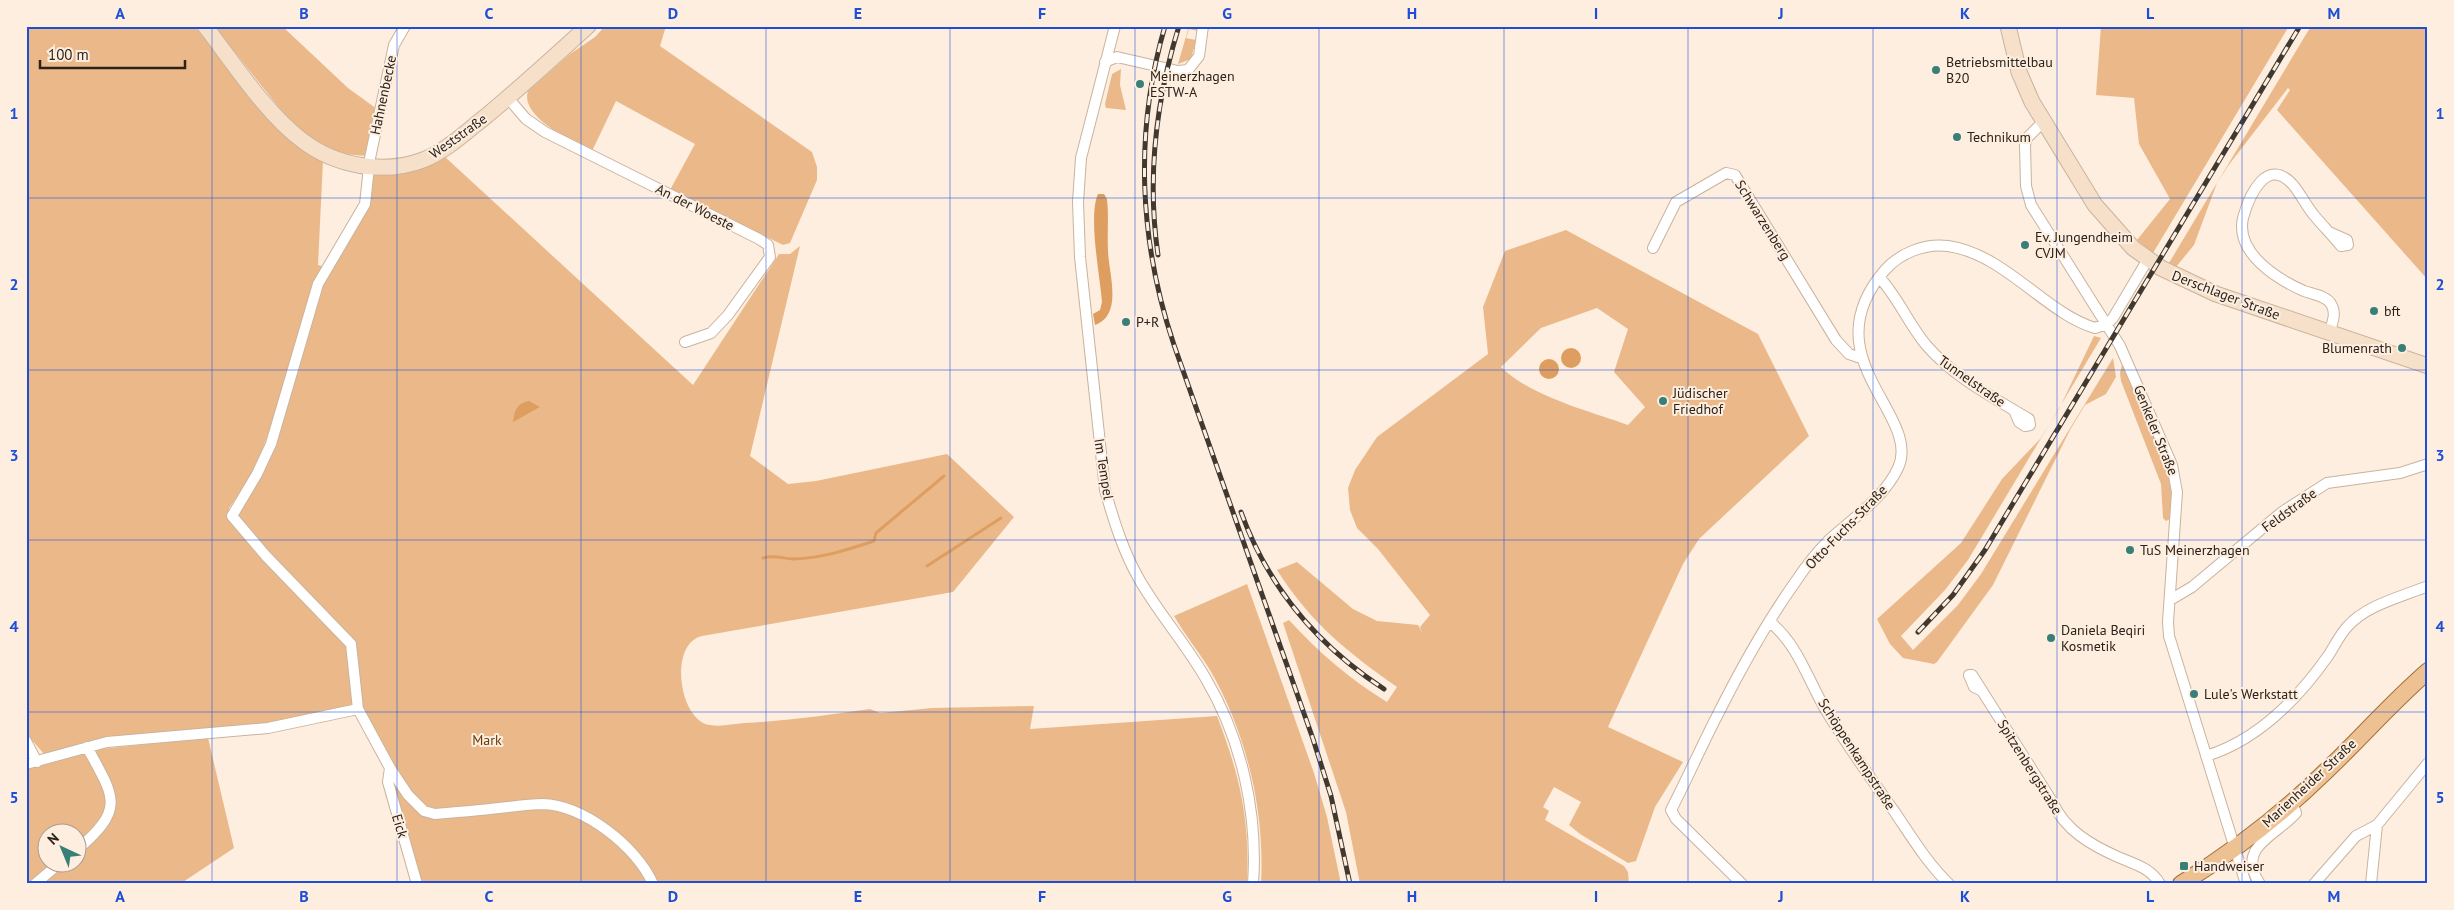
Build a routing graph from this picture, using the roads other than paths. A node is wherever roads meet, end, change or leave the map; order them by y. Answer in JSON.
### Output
{"nodes":[{"id":1,"x":205,"y":26,"type":"edge"},
{"id":2,"x":405,"y":26,"type":"edge"},
{"id":3,"x":588,"y":26,"type":"edge"},
{"id":4,"x":1115,"y":26,"type":"edge"},
{"id":5,"x":1203,"y":26,"type":"edge"},
{"id":6,"x":2008,"y":26,"type":"edge"},
{"id":7,"x":1104,"y":62,"type":"junction"},
{"id":8,"x":508,"y":98,"type":"junction"},
{"id":9,"x":2044,"y":121,"type":"junction"},
{"id":10,"x":370,"y":166,"type":"junction"},
{"id":11,"x":2329,"y":232,"type":"dead end"},
{"id":12,"x":1653,"y":248,"type":"dead end"},
{"id":13,"x":2148,"y":260,"type":"junction"},
{"id":14,"x":1879,"y":277,"type":"junction"},
{"id":15,"x":2107,"y":324,"type":"junction"},
{"id":16,"x":2329,"y":333,"type":"junction"},
{"id":17,"x":685,"y":342,"type":"dead end"},
{"id":18,"x":1861,"y":358,"type":"junction"},
{"id":19,"x":2428,"y":366,"type":"edge"},
{"id":20,"x":2014,"y":410,"type":"dead end"},
{"id":21,"x":2428,"y":464,"type":"edge"},
{"id":22,"x":2428,"y":586,"type":"edge"},
{"id":23,"x":2170,"y":600,"type":"junction"},
{"id":24,"x":1770,"y":622,"type":"junction"},
{"id":25,"x":2428,"y":671,"type":"edge"},
{"id":26,"x":1982,"y":691,"type":"dead end"},
{"id":27,"x":358,"y":709,"type":"junction"},
{"id":28,"x":26,"y":741,"type":"edge"},
{"id":29,"x":87,"y":747,"type":"junction"},
{"id":30,"x":2206,"y":756,"type":"junction"},
{"id":31,"x":31,"y":763,"type":"edge"},
{"id":32,"x":2428,"y":763,"type":"edge"},
{"id":33,"x":390,"y":768,"type":"junction"},
{"id":34,"x":2292,"y":802,"type":"junction"},
{"id":35,"x":2377,"y":825,"type":"junction"},
{"id":36,"x":88,"y":839,"type":"edge"},
{"id":37,"x":2235,"y":849,"type":"junction"},
{"id":38,"x":50,"y":872,"type":"edge"},
{"id":39,"x":36,"y":884,"type":"edge"},
{"id":40,"x":417,"y":884,"type":"edge"},
{"id":41,"x":653,"y":884,"type":"edge"},
{"id":42,"x":1253,"y":884,"type":"edge"},
{"id":43,"x":1742,"y":884,"type":"edge"},
{"id":44,"x":1949,"y":884,"type":"edge"},
{"id":45,"x":2160,"y":884,"type":"edge"},
{"id":46,"x":2181,"y":884,"type":"edge"},
{"id":47,"x":2246,"y":884,"type":"edge"},
{"id":48,"x":2260,"y":884,"type":"edge"},
{"id":49,"x":2314,"y":884,"type":"edge"},
{"id":50,"x":2371,"y":884,"type":"edge"}],
"edges":[{"from":1,"to":10,"type":"main road","name":"Weststraße"},
{"from":2,"to":10,"type":"street","name":"Hahnenbecke"},
{"from":3,"to":8,"type":"main road","name":"Weststraße"},
{"from":4,"to":7,"type":"street","name":"Im Tempel"},
{"from":5,"to":7,"type":"street"},
{"from":6,"to":9,"type":"main road","name":"Derschlager Straße"},
{"from":7,"to":42,"type":"street","name":"Im Tempel"},
{"from":8,"to":10,"type":"main road","name":"Weststraße"},
{"from":8,"to":17,"type":"street","name":"An der Woeste"},
{"from":9,"to":13,"type":"main road","name":"Derschlager Straße"},
{"from":9,"to":15,"type":"street","name":"Genkeler Straße"},
{"from":10,"to":27,"type":"street","name":"Hahnenbecke"},
{"from":11,"to":16,"type":"street"},
{"from":12,"to":18,"type":"street","name":"Schwarzenberg"},
{"from":13,"to":15,"type":"street"},
{"from":13,"to":16,"type":"main road","name":"Derschlager Straße"},
{"from":14,"to":15,"type":"street","name":"Otto-Fuchs-Straße"},
{"from":14,"to":18,"type":"street","name":"Otto-Fuchs-Straße"},
{"from":14,"to":20,"type":"street","name":"Tunnelstraße"},
{"from":15,"to":23,"type":"street","name":"Genkeler Straße"},
{"from":16,"to":19,"type":"main road","name":"Derschlager Straße"},
{"from":18,"to":24,"type":"street","name":"Otto-Fuchs-Straße"},
{"from":21,"to":23,"type":"street","name":"Feldstraße"},
{"from":22,"to":30,"type":"street"},
{"from":23,"to":30,"type":"street","name":"Genkeler Straße"},
{"from":24,"to":43,"type":"street","name":"Otto-Fuchs-Straße"},
{"from":24,"to":44,"type":"street","name":"Schöppenkampstraße"},
{"from":25,"to":34,"type":"main road","name":"Marienheider Straße"},
{"from":26,"to":45,"type":"street","name":"Spitzenbergstraße"},
{"from":27,"to":29,"type":"street"},
{"from":27,"to":33,"type":"street"},
{"from":28,"to":31,"type":"street"},
{"from":29,"to":31,"type":"street"},
{"from":29,"to":36,"type":"street"},
{"from":30,"to":37,"type":"street","name":"Genkeler Straße"},
{"from":32,"to":35,"type":"street"},
{"from":33,"to":40,"type":"street","name":"Eick"},
{"from":33,"to":41,"type":"street"},
{"from":34,"to":37,"type":"main road","name":"Marienheider Straße"},
{"from":34,"to":48,"type":"street"},
{"from":35,"to":49,"type":"street"},
{"from":35,"to":50,"type":"street"},
{"from":37,"to":46,"type":"main road","name":"Marienheider Straße"},
{"from":37,"to":47,"type":"street","name":"Genkeler Straße"},
{"from":38,"to":39,"type":"street"}]}
